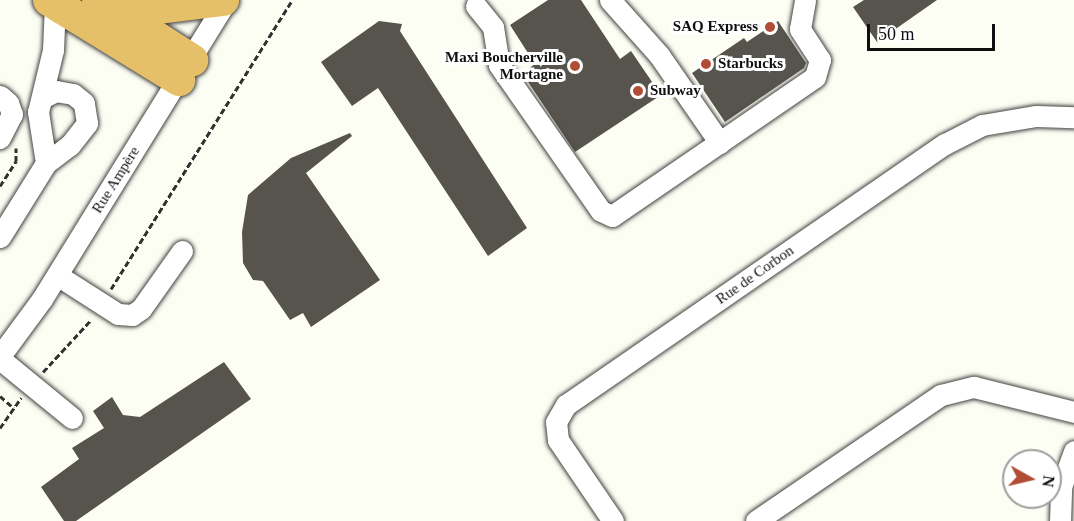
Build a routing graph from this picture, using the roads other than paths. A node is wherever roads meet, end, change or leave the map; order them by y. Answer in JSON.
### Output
{"nodes":[{"id":1,"x":225,"y":0,"type":"edge"},
{"id":2,"x":610,"y":0,"type":"edge"},
{"id":3,"x":805,"y":0,"type":"edge"},
{"id":4,"x":52,"y":2,"type":"edge"},
{"id":5,"x":476,"y":6,"type":"dead end"},
{"id":6,"x":109,"y":7,"type":"edge"},
{"id":7,"x":185,"y":70,"type":"junction"},
{"id":8,"x":0,"y":96,"type":"edge"},
{"id":9,"x":42,"y":99,"type":"junction"},
{"id":10,"x":1074,"y":117,"type":"edge"},
{"id":11,"x":8,"y":140,"type":"edge"},
{"id":12,"x":720,"y":143,"type":"junction"},
{"id":13,"x":46,"y":162,"type":"junction"},
{"id":14,"x":0,"y":237,"type":"edge"},
{"id":15,"x":182,"y":251,"type":"dead end"},
{"id":16,"x":57,"y":275,"type":"junction"},
{"id":17,"x":0,"y":357,"type":"edge"},
{"id":18,"x":1074,"y":412,"type":"edge"},
{"id":19,"x":72,"y":418,"type":"dead end"},
{"id":20,"x":1074,"y":451,"type":"edge"},
{"id":21,"x":1067,"y":487,"type":"edge"},
{"id":22,"x":613,"y":521,"type":"edge"},
{"id":23,"x":756,"y":521,"type":"edge"},
{"id":24,"x":1060,"y":521,"type":"edge"}],
"edges":[{"from":1,"to":6,"type":"highway"},
{"from":1,"to":7,"type":"street","name":"Rue Ampère"},
{"from":2,"to":12,"type":"street"},
{"from":3,"to":12,"type":"street"},
{"from":4,"to":7,"type":"highway"},
{"from":4,"to":9,"type":"street"},
{"from":5,"to":12,"type":"street"},
{"from":6,"to":7,"type":"highway"},
{"from":7,"to":16,"type":"street","name":"Rue Ampère"},
{"from":8,"to":11,"type":"street"},
{"from":9,"to":13,"type":"street"},
{"from":9,"to":13,"type":"street"},
{"from":10,"to":22,"type":"street","name":"Rue de Corbon"},
{"from":13,"to":14,"type":"street"},
{"from":15,"to":16,"type":"street"},
{"from":16,"to":17,"type":"street","name":"Rue Ampère"},
{"from":17,"to":19,"type":"street"},
{"from":18,"to":23,"type":"street"},
{"from":20,"to":21,"type":"street"},
{"from":21,"to":24,"type":"street"}]}
